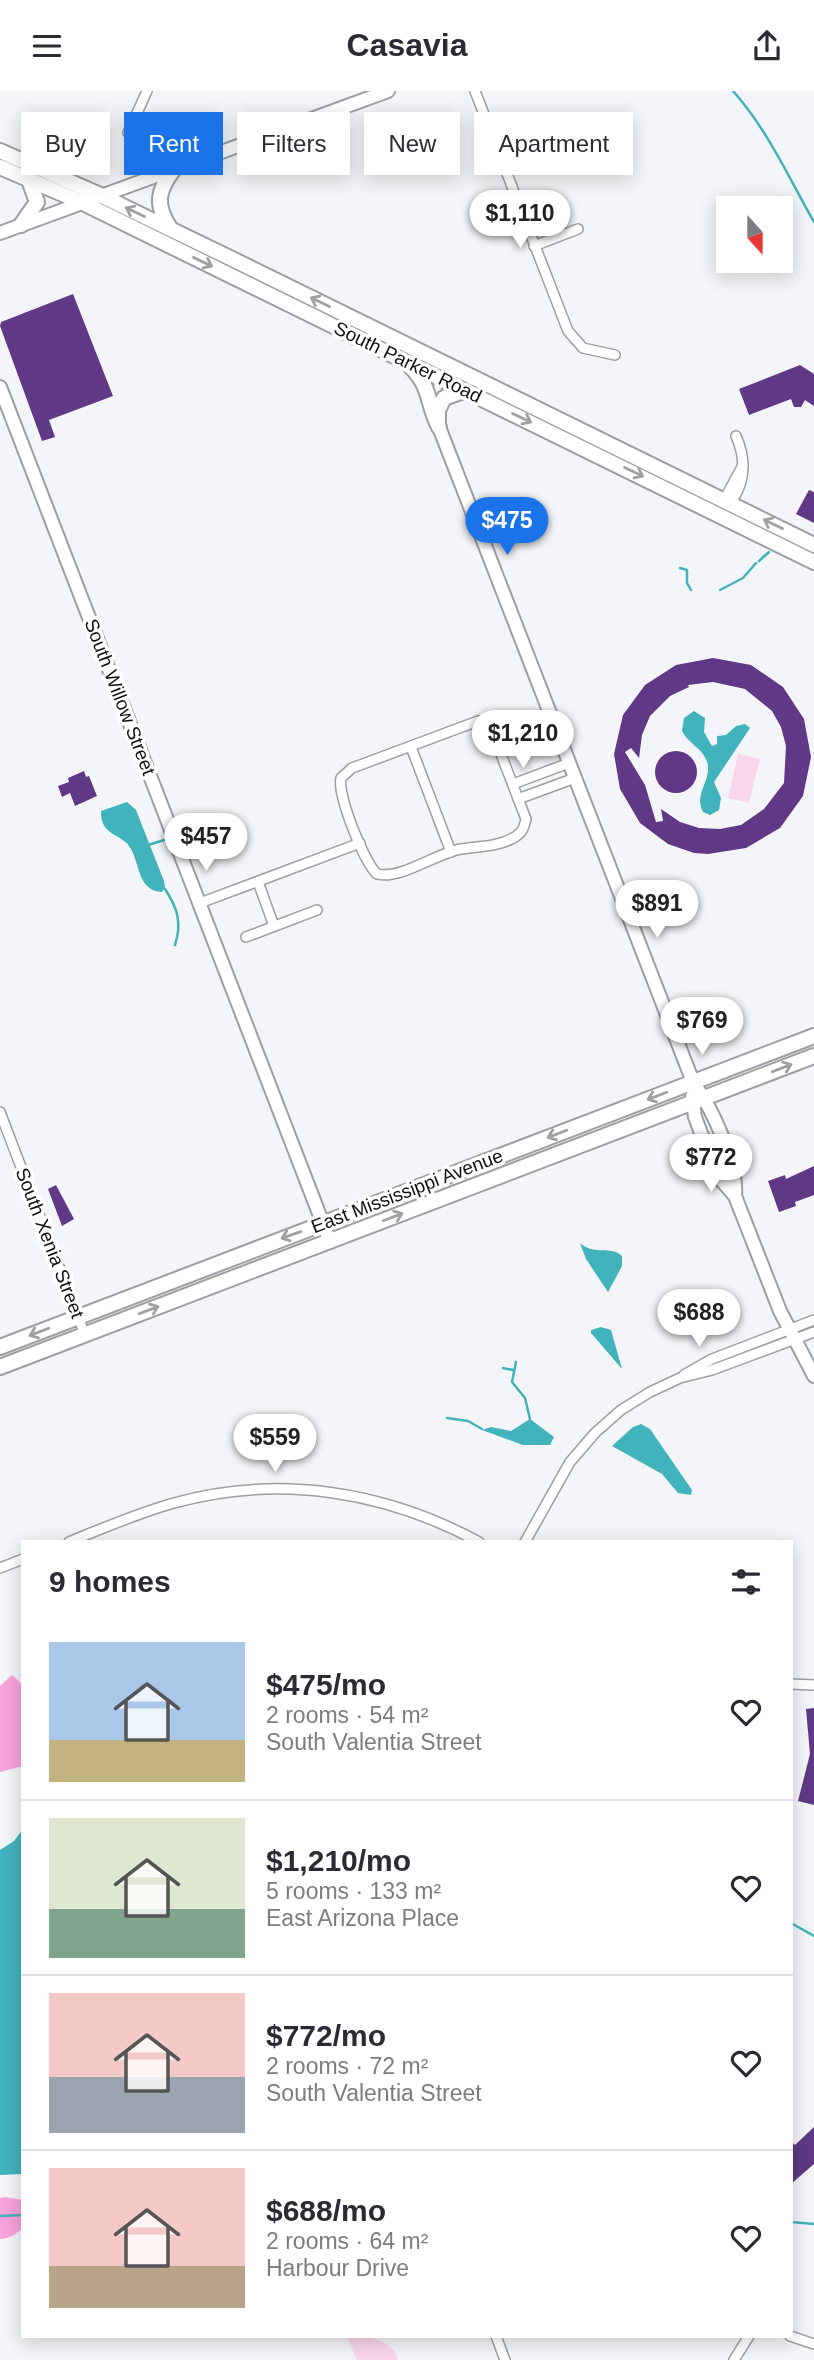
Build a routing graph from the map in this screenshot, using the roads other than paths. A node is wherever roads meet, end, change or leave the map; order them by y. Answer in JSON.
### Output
{"nodes":[{"id":1,"x":147,"y":91,"type":"edge"},
{"id":2,"x":388,"y":91,"type":"edge"},
{"id":3,"x":475,"y":91,"type":"edge"},
{"id":4,"x":138,"y":112,"type":"edge"},
{"id":5,"x":0,"y":151,"type":"edge"},
{"id":6,"x":223,"y":151,"type":"edge"},
{"id":7,"x":0,"y":167,"type":"edge"},
{"id":8,"x":157,"y":175,"type":"edge"},
{"id":9,"x":170,"y":175,"type":"edge"},
{"id":10,"x":29,"y":180,"type":"junction"},
{"id":11,"x":100,"y":195,"type":"junction"},
{"id":12,"x":81,"y":202,"type":"junction"},
{"id":13,"x":21,"y":225,"type":"junction"},
{"id":14,"x":171,"y":229,"type":"junction"},
{"id":15,"x":578,"y":229,"type":"dead end"},
{"id":16,"x":0,"y":233,"type":"edge"},
{"id":17,"x":534,"y":246,"type":"junction"},
{"id":18,"x":615,"y":355,"type":"dead end"},
{"id":19,"x":404,"y":360,"type":"junction"},
{"id":20,"x":455,"y":368,"type":"junction"},
{"id":21,"x":442,"y":378,"type":"junction"},
{"id":22,"x":0,"y":387,"type":"edge"},
{"id":23,"x":466,"y":390,"type":"junction"},
{"id":24,"x":431,"y":409,"type":"junction"},
{"id":25,"x":439,"y":427,"type":"junction"},
{"id":26,"x":736,"y":436,"type":"dead end"},
{"id":27,"x":725,"y":506,"type":"junction"},
{"id":28,"x":814,"y":545,"type":"edge"},
{"id":29,"x":814,"y":562,"type":"edge"},
{"id":30,"x":411,"y":747,"type":"junction"},
{"id":31,"x":569,"y":763,"type":"junction"},
{"id":32,"x":575,"y":778,"type":"junction"},
{"id":33,"x":513,"y":783,"type":"junction"},
{"id":34,"x":518,"y":799,"type":"junction"},
{"id":35,"x":359,"y":843,"type":"junction"},
{"id":36,"x":451,"y":852,"type":"junction"},
{"id":37,"x":258,"y":882,"type":"junction"},
{"id":38,"x":200,"y":904,"type":"junction"},
{"id":39,"x":317,"y":909,"type":"dead end"},
{"id":40,"x":274,"y":926,"type":"junction"},
{"id":41,"x":246,"y":937,"type":"dead end"},
{"id":42,"x":814,"y":1036,"type":"edge"},
{"id":43,"x":814,"y":1056,"type":"edge"},
{"id":44,"x":693,"y":1082,"type":"junction"},
{"id":45,"x":698,"y":1099,"type":"junction"},
{"id":46,"x":0,"y":1112,"type":"edge"},
{"id":47,"x":323,"y":1224,"type":"junction"},
{"id":48,"x":330,"y":1242,"type":"junction"},
{"id":49,"x":78,"y":1317,"type":"junction"},
{"id":50,"x":814,"y":1320,"type":"edge"},
{"id":51,"x":814,"y":1332,"type":"edge"},
{"id":52,"x":85,"y":1335,"type":"junction"},
{"id":53,"x":791,"y":1335,"type":"junction"},
{"id":54,"x":0,"y":1347,"type":"edge"},
{"id":55,"x":0,"y":1367,"type":"edge"},
{"id":56,"x":814,"y":1376,"type":"edge"},
{"id":57,"x":75,"y":1540,"type":"edge"},
{"id":58,"x":475,"y":1540,"type":"edge"},
{"id":59,"x":526,"y":1540,"type":"edge"},
{"id":60,"x":21,"y":1560,"type":"edge"},
{"id":61,"x":0,"y":1568,"type":"edge"},
{"id":62,"x":793,"y":1684,"type":"edge"},
{"id":63,"x":814,"y":1685,"type":"edge"},
{"id":64,"x":793,"y":2337,"type":"edge"},
{"id":65,"x":497,"y":2338,"type":"edge"},
{"id":66,"x":748,"y":2338,"type":"edge"},
{"id":67,"x":814,"y":2344,"type":"edge"},
{"id":68,"x":505,"y":2360,"type":"edge"},
{"id":69,"x":734,"y":2360,"type":"edge"}],
"edges":[{"from":1,"to":4,"type":"street"},
{"from":2,"to":6,"type":"street"},
{"from":3,"to":17,"type":"street"},
{"from":5,"to":11,"type":"main road","name":"South Parker Road"},
{"from":7,"to":10,"type":"main road","name":"South Parker Road"},
{"from":8,"to":11,"type":"street"},
{"from":9,"to":14,"type":"main road"},
{"from":10,"to":12,"type":"main road","name":"South Parker Road"},
{"from":10,"to":13,"type":"main road"},
{"from":11,"to":12,"type":"street"},
{"from":14,"to":11,"type":"main road","name":"South Parker Road","one_way":true},
{"from":12,"to":13,"type":"street"},
{"from":12,"to":19,"type":"main road","name":"South Parker Road","one_way":true},
{"from":13,"to":16,"type":"street"},
{"from":20,"to":14,"type":"main road","name":"South Parker Road","one_way":true},
{"from":15,"to":17,"type":"street"},
{"from":17,"to":18,"type":"street"},
{"from":19,"to":21,"type":"main road","name":"South Parker Road"},
{"from":19,"to":24,"type":"main road"},
{"from":20,"to":21,"type":"main road"},
{"from":20,"to":27,"type":"main road","name":"South Parker Road"},
{"from":21,"to":23,"type":"main road","name":"South Parker Road"},
{"from":21,"to":24,"type":"main road"},
{"from":22,"to":38,"type":"street","name":"South Willow Street"},
{"from":23,"to":25,"type":"main road"},
{"from":23,"to":27,"type":"main road","name":"South Parker Road","one_way":true},
{"from":24,"to":25,"type":"main road"},
{"from":25,"to":31,"type":"street"},
{"from":26,"to":27,"type":"street"},
{"from":28,"to":27,"type":"main road","name":"South Parker Road","one_way":true},
{"from":27,"to":29,"type":"main road","name":"South Parker Road"},
{"from":30,"to":33,"type":"street"},
{"from":30,"to":35,"type":"street"},
{"from":30,"to":36,"type":"street"},
{"from":31,"to":32,"type":"street"},
{"from":31,"to":33,"type":"street"},
{"from":32,"to":34,"type":"street"},
{"from":32,"to":44,"type":"street"},
{"from":33,"to":34,"type":"street"},
{"from":34,"to":36,"type":"street"},
{"from":35,"to":36,"type":"street"},
{"from":35,"to":37,"type":"street"},
{"from":37,"to":38,"type":"street"},
{"from":37,"to":40,"type":"street"},
{"from":38,"to":47,"type":"street","name":"South Willow Street"},
{"from":39,"to":40,"type":"street"},
{"from":40,"to":41,"type":"street"},
{"from":42,"to":44,"type":"main road","name":"East Mississippi Avenue"},
{"from":45,"to":43,"type":"main road","name":"East Mississippi Avenue","one_way":true},
{"from":44,"to":45,"type":"street"},
{"from":44,"to":47,"type":"main road","name":"East Mississippi Avenue","one_way":true},
{"from":48,"to":45,"type":"main road","name":"East Mississippi Avenue","one_way":true},
{"from":45,"to":53,"type":"street"},
{"from":46,"to":49,"type":"street","name":"South Xenia Street"},
{"from":47,"to":48,"type":"street","name":"South Willow Street"},
{"from":47,"to":49,"type":"main road","name":"East Mississippi Avenue","one_way":true},
{"from":52,"to":48,"type":"main road","name":"East Mississippi Avenue","one_way":true},
{"from":49,"to":52,"type":"street","name":"South Xenia Street"},
{"from":49,"to":54,"type":"main road","name":"East Mississippi Avenue","one_way":true},
{"from":50,"to":53,"type":"street"},
{"from":51,"to":53,"type":"street"},
{"from":52,"to":55,"type":"main road","name":"East Mississippi Avenue"},
{"from":53,"to":56,"type":"street"},
{"from":53,"to":59,"type":"street"},
{"from":57,"to":58,"type":"street"},
{"from":60,"to":61,"type":"street"},
{"from":62,"to":63,"type":"street"},
{"from":64,"to":67,"type":"street"},
{"from":65,"to":68,"type":"street"},
{"from":66,"to":69,"type":"street"}]}
